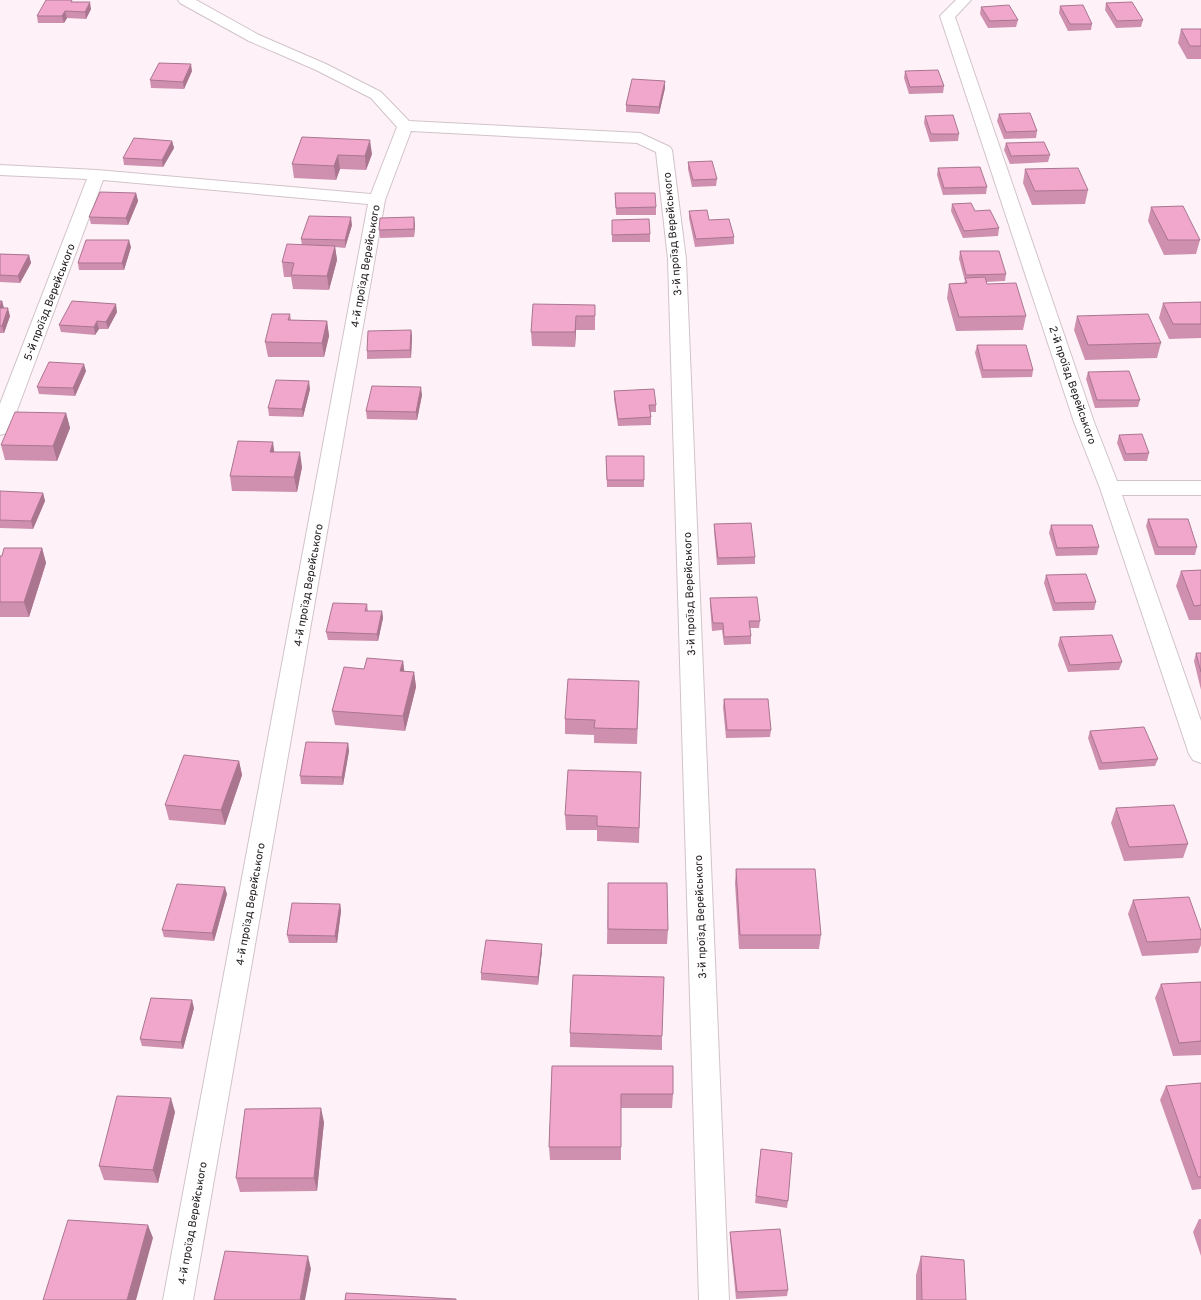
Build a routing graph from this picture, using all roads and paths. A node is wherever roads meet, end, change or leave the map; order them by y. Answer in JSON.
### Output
{"nodes":[{"id":1,"x":185,"y":0,"type":"edge"},
{"id":2,"x":964,"y":0,"type":"edge"},
{"id":3,"x":405,"y":126,"type":"junction"},
{"id":4,"x":0,"y":170,"type":"edge"},
{"id":5,"x":97,"y":175,"type":"junction"},
{"id":6,"x":377,"y":200,"type":"junction"},
{"id":7,"x":0,"y":429,"type":"edge"},
{"id":8,"x":1110,"y":488,"type":"junction"},
{"id":9,"x":1201,"y":488,"type":"edge"},
{"id":10,"x":1201,"y":754,"type":"edge"},
{"id":11,"x":178,"y":1300,"type":"edge"},
{"id":12,"x":714,"y":1300,"type":"edge"}],
"edges":[{"from":1,"to":3,"type":"street"},
{"from":2,"to":8,"type":"street","name":"2-й проїзд Верейського"},
{"from":3,"to":6,"type":"street","name":"4-й проїзд Верейського"},
{"from":3,"to":12,"type":"street","name":"3-й проїзд Верейського"},
{"from":4,"to":5,"type":"street"},
{"from":5,"to":6,"type":"street"},
{"from":5,"to":7,"type":"street","name":"5-й проїзд Верейського"},
{"from":6,"to":11,"type":"street","name":"4-й проїзд Верейського"},
{"from":8,"to":9,"type":"street"},
{"from":8,"to":10,"type":"street","name":"2-й проїзд Верейського"}]}
